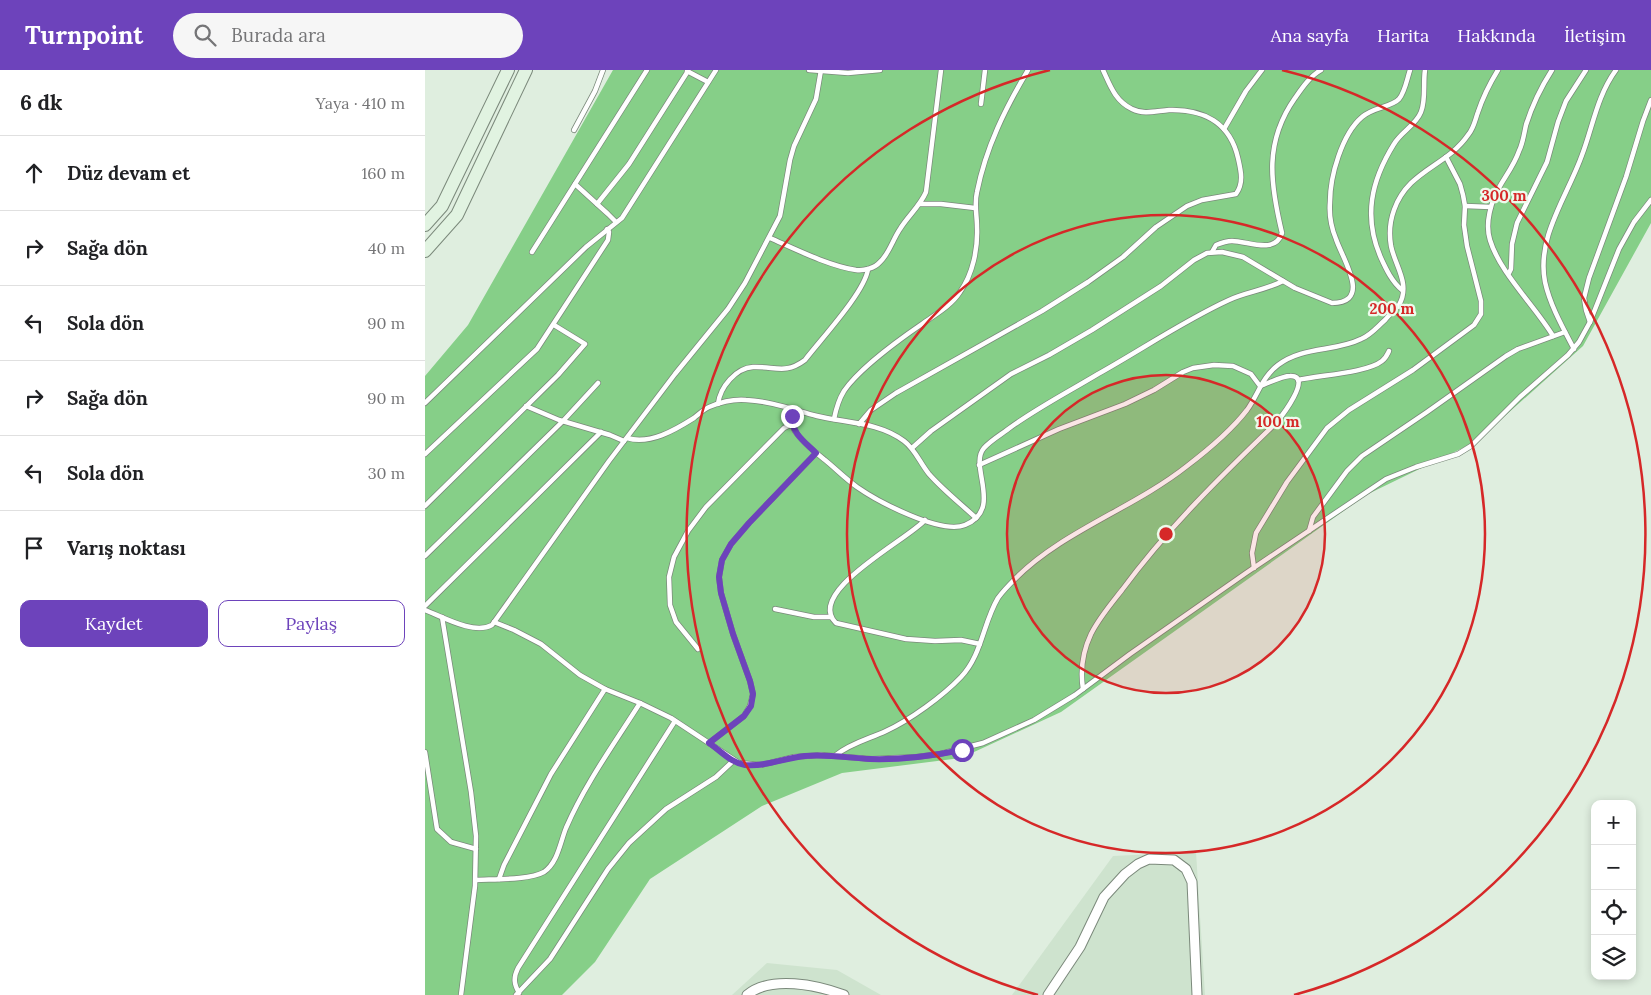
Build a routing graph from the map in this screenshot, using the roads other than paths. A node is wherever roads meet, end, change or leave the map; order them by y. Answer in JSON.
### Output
{"nodes":[{"id":1,"x":507,"y":70,"type":"edge"},
{"id":2,"x":526,"y":70,"type":"edge"},
{"id":3,"x":603,"y":70,"type":"edge"},
{"id":4,"x":647,"y":70,"type":"edge"},
{"id":5,"x":716,"y":70,"type":"edge"},
{"id":6,"x":809,"y":70,"type":"edge"},
{"id":7,"x":880,"y":70,"type":"edge"},
{"id":8,"x":941,"y":70,"type":"edge"},
{"id":9,"x":985,"y":70,"type":"edge"},
{"id":10,"x":1028,"y":70,"type":"edge"},
{"id":11,"x":1103,"y":70,"type":"edge"},
{"id":12,"x":1262,"y":70,"type":"edge"},
{"id":13,"x":1321,"y":70,"type":"edge"},
{"id":14,"x":1410,"y":70,"type":"edge"},
{"id":15,"x":1425,"y":70,"type":"edge"},
{"id":16,"x":1498,"y":70,"type":"edge"},
{"id":17,"x":1552,"y":70,"type":"edge"},
{"id":18,"x":1586,"y":70,"type":"edge"},
{"id":19,"x":1616,"y":70,"type":"edge"},
{"id":20,"x":687,"y":71,"type":"edge"},
{"id":21,"x":821,"y":71,"type":"edge"},
{"id":22,"x":862,"y":71,"type":"edge"},
{"id":23,"x":708,"y":82,"type":"junction"},
{"id":24,"x":1651,"y":100,"type":"edge"},
{"id":25,"x":981,"y":104,"type":"dead end"},
{"id":26,"x":1224,"y":129,"type":"junction"},
{"id":27,"x":574,"y":130,"type":"dead end"},
{"id":28,"x":1446,"y":157,"type":"junction"},
{"id":29,"x":575,"y":184,"type":"junction"},
{"id":30,"x":1651,"y":200,"type":"edge"},
{"id":31,"x":597,"y":204,"type":"junction"},
{"id":32,"x":919,"y":204,"type":"junction"},
{"id":33,"x":1465,"y":206,"type":"junction"},
{"id":34,"x":1491,"y":207,"type":"junction"},
{"id":35,"x":975,"y":208,"type":"junction"},
{"id":36,"x":616,"y":222,"type":"junction"},
{"id":37,"x":425,"y":225,"type":"edge"},
{"id":38,"x":607,"y":229,"type":"junction"},
{"id":39,"x":770,"y":238,"type":"junction"},
{"id":40,"x":425,"y":251,"type":"edge"},
{"id":41,"x":532,"y":252,"type":"dead end"},
{"id":42,"x":1212,"y":252,"type":"junction"},
{"id":43,"x":868,"y":268,"type":"junction"},
{"id":44,"x":1509,"y":273,"type":"junction"},
{"id":45,"x":1283,"y":281,"type":"junction"},
{"id":46,"x":1403,"y":290,"type":"junction"},
{"id":47,"x":1590,"y":322,"type":"junction"},
{"id":48,"x":554,"y":325,"type":"junction"},
{"id":49,"x":1565,"y":332,"type":"junction"},
{"id":50,"x":1553,"y":336,"type":"junction"},
{"id":51,"x":1574,"y":349,"type":"junction"},
{"id":52,"x":1389,"y":351,"type":"dead end"},
{"id":53,"x":1298,"y":380,"type":"junction"},
{"id":54,"x":598,"y":383,"type":"dead end"},
{"id":55,"x":1260,"y":386,"type":"junction"},
{"id":56,"x":425,"y":403,"type":"edge"},
{"id":57,"x":718,"y":404,"type":"junction"},
{"id":58,"x":526,"y":406,"type":"junction"},
{"id":59,"x":794,"y":410,"type":"junction"},
{"id":60,"x":834,"y":419,"type":"junction"},
{"id":61,"x":563,"y":421,"type":"junction"},
{"id":62,"x":792,"y":424,"type":"junction"},
{"id":63,"x":859,"y":424,"type":"junction"},
{"id":64,"x":601,"y":432,"type":"junction"},
{"id":65,"x":626,"y":440,"type":"junction"},
{"id":66,"x":913,"y":448,"type":"junction"},
{"id":67,"x":816,"y":453,"type":"junction"},
{"id":68,"x":425,"y":454,"type":"edge"},
{"id":69,"x":979,"y":465,"type":"junction"},
{"id":70,"x":425,"y":506,"type":"edge"},
{"id":71,"x":977,"y":518,"type":"junction"},
{"id":72,"x":925,"y":520,"type":"junction"},
{"id":73,"x":1309,"y":530,"type":"junction"},
{"id":74,"x":425,"y":556,"type":"edge"},
{"id":75,"x":1254,"y":568,"type":"junction"},
{"id":76,"x":425,"y":606,"type":"edge"},
{"id":77,"x":775,"y":609,"type":"dead end"},
{"id":78,"x":425,"y":610,"type":"edge"},
{"id":79,"x":442,"y":617,"type":"junction"},
{"id":80,"x":831,"y":617,"type":"junction"},
{"id":81,"x":494,"y":622,"type":"junction"},
{"id":82,"x":980,"y":644,"type":"junction"},
{"id":83,"x":698,"y":649,"type":"dead end"},
{"id":84,"x":605,"y":689,"type":"junction"},
{"id":85,"x":1083,"y":689,"type":"junction"},
{"id":86,"x":640,"y":703,"type":"junction"},
{"id":87,"x":675,"y":721,"type":"junction"},
{"id":88,"x":709,"y":743,"type":"junction"},
{"id":89,"x":425,"y":752,"type":"edge"},
{"id":90,"x":836,"y":756,"type":"junction"},
{"id":91,"x":733,"y":761,"type":"junction"},
{"id":92,"x":476,"y":849,"type":"junction"},
{"id":93,"x":499,"y":879,"type":"junction"},
{"id":94,"x":476,"y":880,"type":"junction"},
{"id":95,"x":517,"y":994,"type":"edge"},
{"id":96,"x":461,"y":995,"type":"edge"},
{"id":97,"x":747,"y":995,"type":"edge"},
{"id":98,"x":844,"y":995,"type":"edge"},
{"id":99,"x":1048,"y":995,"type":"edge"},
{"id":100,"x":1197,"y":995,"type":"edge"}],
"edges":[{"from":1,"to":37,"type":"street"},
{"from":2,"to":40,"type":"street"},
{"from":3,"to":27,"type":"lane"},
{"from":4,"to":29,"type":"lane"},
{"from":5,"to":23,"type":"lane"},
{"from":6,"to":21,"type":"lane"},
{"from":7,"to":22,"type":"lane"},
{"from":8,"to":32,"type":"lane"},
{"from":9,"to":25,"type":"lane"},
{"from":10,"to":35,"type":"lane"},
{"from":11,"to":26,"type":"lane"},
{"from":12,"to":26,"type":"lane"},
{"from":13,"to":42,"type":"lane"},
{"from":14,"to":45,"type":"lane"},
{"from":15,"to":46,"type":"lane"},
{"from":16,"to":28,"type":"lane"},
{"from":17,"to":34,"type":"lane"},
{"from":18,"to":44,"type":"lane"},
{"from":19,"to":49,"type":"lane"},
{"from":20,"to":23,"type":"lane"},
{"from":20,"to":31,"type":"lane"},
{"from":21,"to":22,"type":"lane"},
{"from":21,"to":39,"type":"lane"},
{"from":23,"to":36,"type":"lane"},
{"from":24,"to":47,"type":"lane"},
{"from":26,"to":63,"type":"lane"},
{"from":28,"to":33,"type":"lane"},
{"from":28,"to":46,"type":"lane"},
{"from":29,"to":31,"type":"lane"},
{"from":29,"to":41,"type":"lane"},
{"from":30,"to":47,"type":"lane"},
{"from":31,"to":36,"type":"lane"},
{"from":32,"to":35,"type":"lane"},
{"from":32,"to":43,"type":"lane"},
{"from":33,"to":34,"type":"lane"},
{"from":33,"to":75,"type":"lane"},
{"from":34,"to":44,"type":"lane"},
{"from":35,"to":60,"type":"lane"},
{"from":36,"to":38,"type":"lane"},
{"from":38,"to":48,"type":"lane"},
{"from":38,"to":56,"type":"lane"},
{"from":39,"to":43,"type":"lane"},
{"from":39,"to":65,"type":"lane"},
{"from":42,"to":45,"type":"lane"},
{"from":42,"to":66,"type":"lane"},
{"from":43,"to":57,"type":"lane"},
{"from":44,"to":50,"type":"lane"},
{"from":45,"to":69,"type":"lane"},
{"from":46,"to":55,"type":"lane"},
{"from":47,"to":51,"type":"lane"},
{"from":48,"to":58,"type":"lane"},
{"from":48,"to":68,"type":"lane"},
{"from":49,"to":50,"type":"lane"},
{"from":49,"to":51,"type":"lane"},
{"from":50,"to":73,"type":"lane"},
{"from":51,"to":73,"type":"lane"},
{"from":52,"to":53,"type":"lane"},
{"from":53,"to":55,"type":"lane"},
{"from":53,"to":85,"type":"lane"},
{"from":54,"to":61,"type":"lane"},
{"from":55,"to":69,"type":"lane"},
{"from":55,"to":82,"type":"lane"},
{"from":57,"to":59,"type":"lane"},
{"from":57,"to":65,"type":"lane"},
{"from":58,"to":61,"type":"lane"},
{"from":58,"to":70,"type":"lane"},
{"from":59,"to":60,"type":"lane"},
{"from":59,"to":62,"type":"lane"},
{"from":60,"to":63,"type":"lane"},
{"from":61,"to":64,"type":"lane"},
{"from":61,"to":74,"type":"lane"},
{"from":62,"to":67,"type":"lane"},
{"from":62,"to":83,"type":"lane"},
{"from":63,"to":66,"type":"lane"},
{"from":64,"to":65,"type":"lane"},
{"from":64,"to":76,"type":"lane"},
{"from":65,"to":81,"type":"lane"},
{"from":66,"to":71,"type":"lane"},
{"from":67,"to":72,"type":"lane"},
{"from":67,"to":88,"type":"lane"},
{"from":69,"to":71,"type":"lane"},
{"from":71,"to":72,"type":"lane"},
{"from":72,"to":80,"type":"lane"},
{"from":73,"to":75,"type":"lane"},
{"from":75,"to":85,"type":"lane"},
{"from":77,"to":80,"type":"lane"},
{"from":78,"to":79,"type":"lane"},
{"from":79,"to":81,"type":"lane"},
{"from":79,"to":92,"type":"lane"},
{"from":80,"to":82,"type":"lane"},
{"from":81,"to":84,"type":"lane"},
{"from":82,"to":90,"type":"lane"},
{"from":84,"to":86,"type":"lane"},
{"from":84,"to":93,"type":"lane"},
{"from":85,"to":90,"type":"lane"},
{"from":86,"to":87,"type":"lane"},
{"from":86,"to":93,"type":"lane"},
{"from":87,"to":88,"type":"lane"},
{"from":87,"to":95,"type":"lane"},
{"from":88,"to":91,"type":"lane"},
{"from":89,"to":92,"type":"lane"},
{"from":90,"to":91,"type":"lane"},
{"from":91,"to":95,"type":"lane"},
{"from":92,"to":94,"type":"lane"},
{"from":93,"to":94,"type":"lane"},
{"from":94,"to":96,"type":"lane"},
{"from":97,"to":98,"type":"street"},
{"from":99,"to":100,"type":"street"}]}
